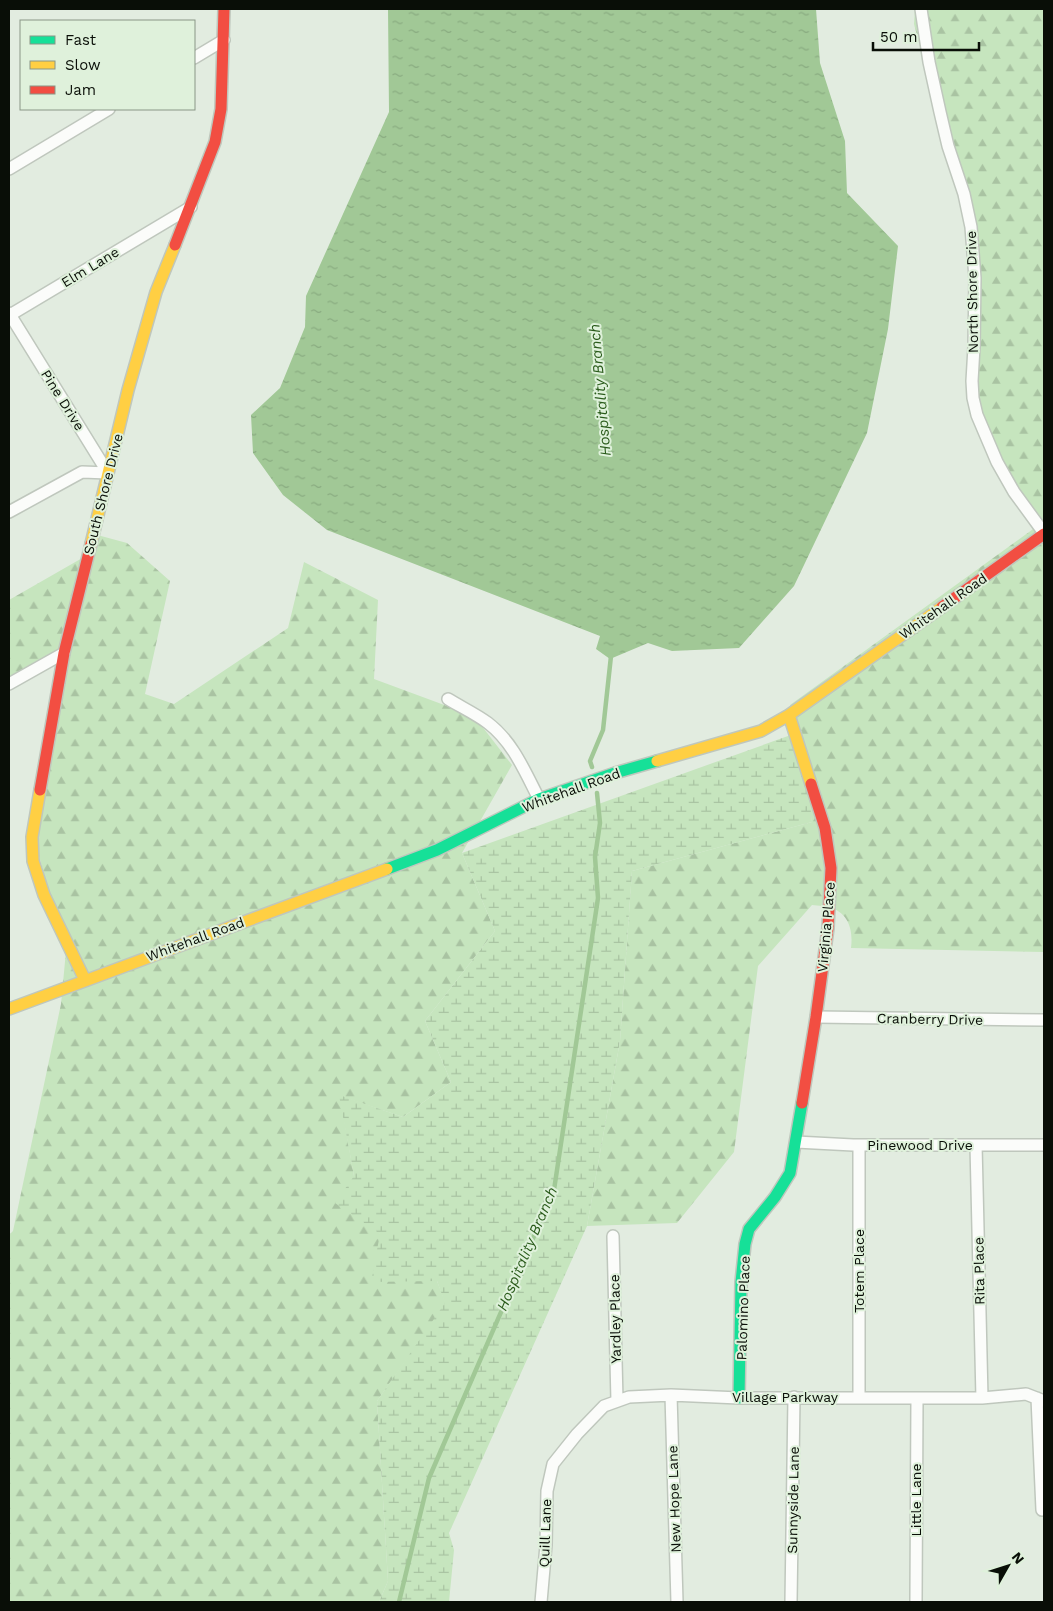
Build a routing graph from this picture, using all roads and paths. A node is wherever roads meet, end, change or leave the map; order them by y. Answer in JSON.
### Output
{"nodes":[{"id":1,"x":224,"y":9,"type":"edge"},
{"id":2,"x":921,"y":9,"type":"edge"},
{"id":3,"x":224,"y":40,"type":"junction"},
{"id":4,"x":195,"y":57,"type":"edge"},
{"id":5,"x":107,"y":110,"type":"edge"},
{"id":6,"x":9,"y":169,"type":"edge"},
{"id":7,"x":191,"y":207,"type":"junction"},
{"id":8,"x":9,"y":314,"type":"edge"},
{"id":9,"x":13,"y":330,"type":"edge"},
{"id":10,"x":108,"y":473,"type":"junction"},
{"id":11,"x":9,"y":512,"type":"edge"},
{"id":12,"x":1044,"y":533,"type":"edge"},
{"id":13,"x":64,"y":653,"type":"junction"},
{"id":14,"x":9,"y":684,"type":"edge"},
{"id":15,"x":448,"y":699,"type":"dead end"},
{"id":16,"x":789,"y":715,"type":"junction"},
{"id":17,"x":539,"y":799,"type":"junction"},
{"id":18,"x":85,"y":980,"type":"junction"},
{"id":19,"x":9,"y":1009,"type":"edge"},
{"id":20,"x":816,"y":1017,"type":"junction"},
{"id":21,"x":1044,"y":1020,"type":"edge"},
{"id":22,"x":796,"y":1142,"type":"junction"},
{"id":23,"x":859,"y":1145,"type":"junction"},
{"id":24,"x":976,"y":1145,"type":"junction"},
{"id":25,"x":1044,"y":1145,"type":"edge"},
{"id":26,"x":613,"y":1236,"type":"dead end"},
{"id":27,"x":671,"y":1395,"type":"junction"},
{"id":28,"x":794,"y":1397,"type":"junction"},
{"id":29,"x":859,"y":1397,"type":"junction"},
{"id":30,"x":739,"y":1398,"type":"junction"},
{"id":31,"x":917,"y":1398,"type":"junction"},
{"id":32,"x":982,"y":1398,"type":"junction"},
{"id":33,"x":1041,"y":1400,"type":"edge"},
{"id":34,"x":617,"y":1401,"type":"junction"},
{"id":35,"x":552,"y":1464,"type":"joint"},
{"id":36,"x":1042,"y":1510,"type":"dead end"},
{"id":37,"x":541,"y":1602,"type":"edge"},
{"id":38,"x":677,"y":1602,"type":"edge"},
{"id":39,"x":791,"y":1602,"type":"edge"},
{"id":40,"x":916,"y":1602,"type":"edge"}],
"edges":[{"from":1,"to":3,"type":"street","name":"South Shore Drive"},
{"from":2,"to":12,"type":"street","name":"North Shore Drive"},
{"from":3,"to":4,"type":"street"},
{"from":3,"to":7,"type":"street","name":"South Shore Drive"},
{"from":5,"to":6,"type":"street"},
{"from":7,"to":8,"type":"street","name":"Elm Lane"},
{"from":7,"to":10,"type":"street","name":"South Shore Drive"},
{"from":8,"to":9,"type":"street","name":"Elm Lane"},
{"from":9,"to":10,"type":"street","name":"Pine Drive"},
{"from":10,"to":11,"type":"street"},
{"from":10,"to":13,"type":"street","name":"South Shore Drive"},
{"from":12,"to":16,"type":"street","name":"Whitehall Road"},
{"from":13,"to":14,"type":"street"},
{"from":13,"to":18,"type":"street","name":"South Shore Drive"},
{"from":15,"to":17,"type":"street"},
{"from":16,"to":17,"type":"street","name":"Whitehall Road"},
{"from":16,"to":20,"type":"street","name":"Virginia Place"},
{"from":17,"to":18,"type":"street","name":"Whitehall Road"},
{"from":18,"to":19,"type":"street","name":"Whitehall Road"},
{"from":20,"to":21,"type":"street","name":"Cranberry Drive"},
{"from":20,"to":22,"type":"street","name":"Virginia Place"},
{"from":22,"to":23,"type":"street","name":"Pinewood Drive"},
{"from":22,"to":30,"type":"street","name":"Palomino Place"},
{"from":23,"to":24,"type":"street","name":"Pinewood Drive"},
{"from":23,"to":29,"type":"street","name":"Totem Place"},
{"from":24,"to":25,"type":"street","name":"Pinewood Drive"},
{"from":24,"to":32,"type":"street","name":"Rita Place"},
{"from":26,"to":34,"type":"street","name":"Yardley Place"},
{"from":27,"to":30,"type":"street","name":"Village Parkway"},
{"from":27,"to":34,"type":"street","name":"Village Parkway"},
{"from":27,"to":38,"type":"street","name":"New Hope Lane"},
{"from":28,"to":29,"type":"street","name":"Village Parkway"},
{"from":28,"to":30,"type":"street","name":"Village Parkway"},
{"from":28,"to":39,"type":"street","name":"Sunnyside Lane"},
{"from":29,"to":31,"type":"street","name":"Village Parkway"},
{"from":31,"to":32,"type":"street","name":"Village Parkway"},
{"from":31,"to":40,"type":"street","name":"Little Lane"},
{"from":32,"to":33,"type":"street","name":"Village Parkway"},
{"from":33,"to":36,"type":"street"},
{"from":34,"to":35,"type":"street","name":"Village Parkway"},
{"from":35,"to":37,"type":"street","name":"Quill Lane"}]}
